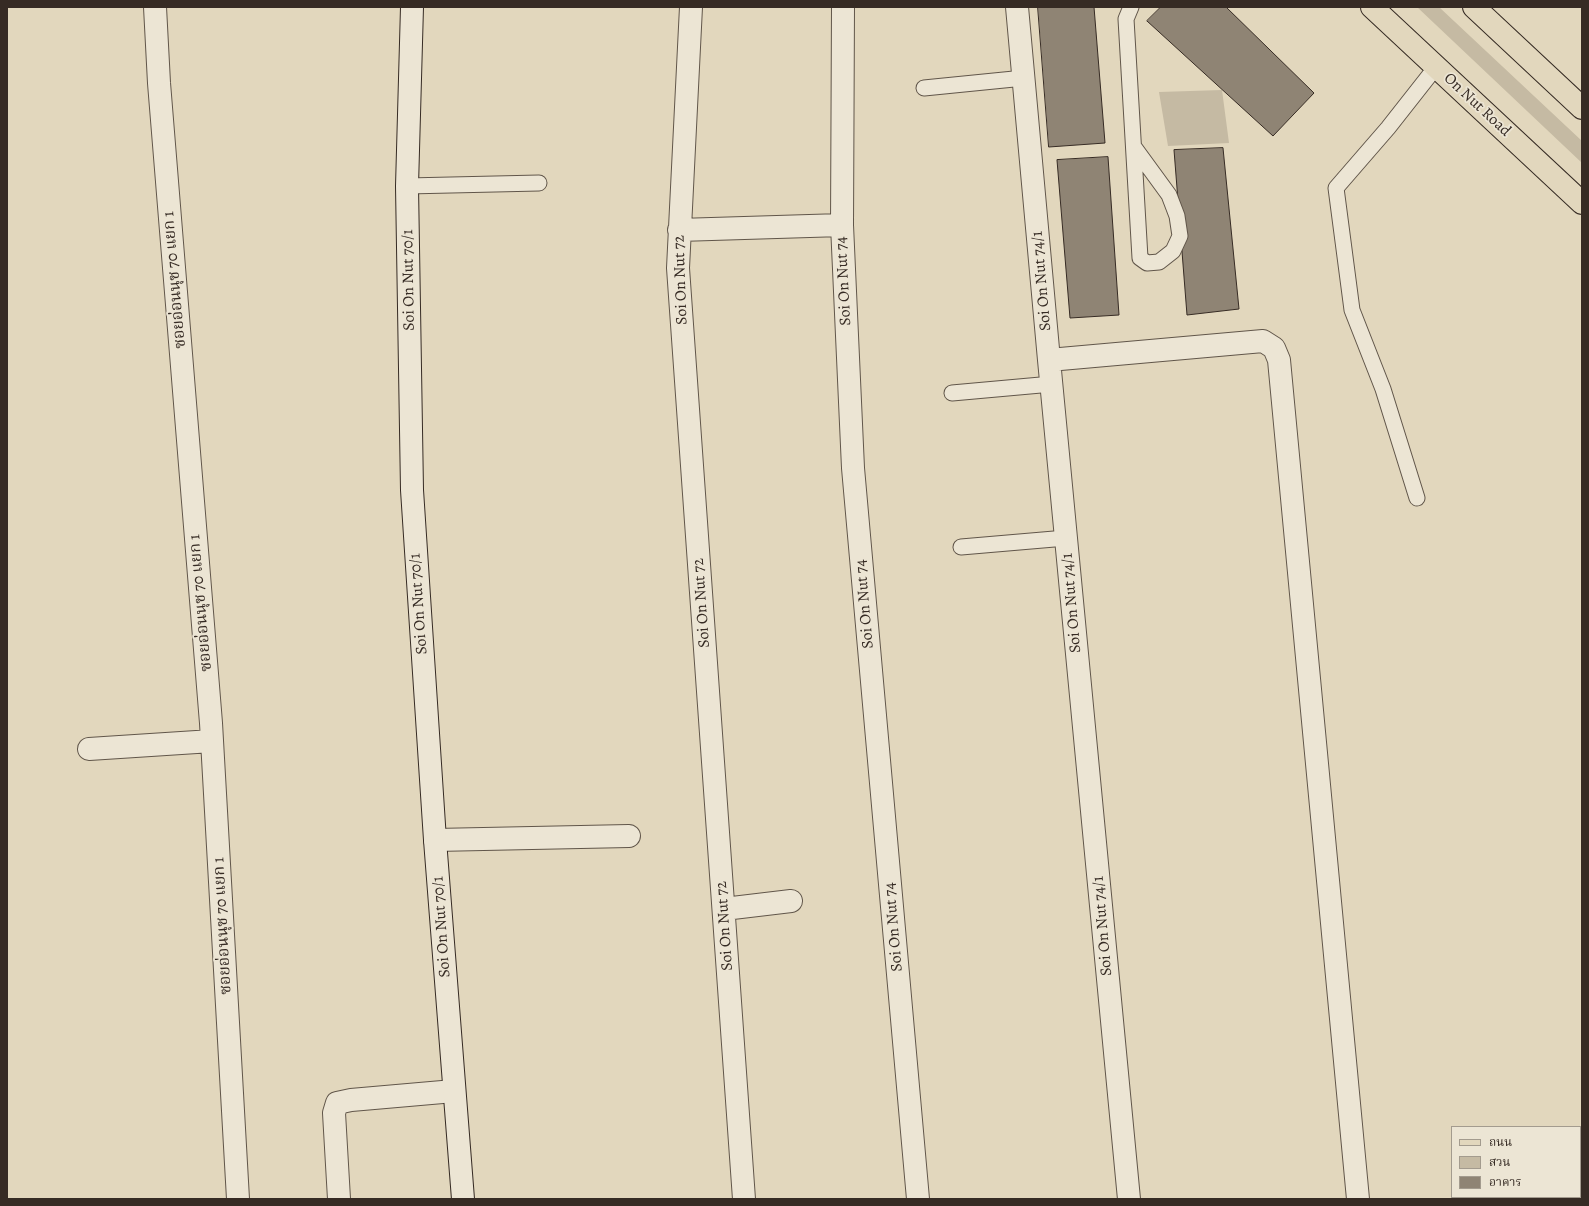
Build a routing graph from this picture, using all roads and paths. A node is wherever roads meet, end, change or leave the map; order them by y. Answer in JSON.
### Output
{"nodes":[{"id":1,"x":156,"y":7,"type":"edge"},
{"id":2,"x":412,"y":7,"type":"edge"},
{"id":3,"x":691,"y":7,"type":"edge"},
{"id":4,"x":843,"y":7,"type":"edge"},
{"id":5,"x":1018,"y":7,"type":"edge"},
{"id":6,"x":1131,"y":7,"type":"edge"},
{"id":7,"x":1372,"y":7,"type":"edge"},
{"id":8,"x":1474,"y":7,"type":"edge"},
{"id":9,"x":1436,"y":67,"type":"junction"},
{"id":10,"x":1024,"y":78,"type":"junction"},
{"id":11,"x":924,"y":88,"type":"dead end"},
{"id":12,"x":1580,"y":103,"type":"edge"},
{"id":13,"x":1134,"y":147,"type":"junction"},
{"id":14,"x":539,"y":183,"type":"dead end"},
{"id":15,"x":407,"y":186,"type":"junction"},
{"id":16,"x":1582,"y":203,"type":"edge"},
{"id":17,"x":842,"y":225,"type":"junction"},
{"id":18,"x":679,"y":230,"type":"junction"},
{"id":19,"x":1049,"y":360,"type":"junction"},
{"id":20,"x":1052,"y":384,"type":"junction"},
{"id":21,"x":952,"y":393,"type":"dead end"},
{"id":22,"x":1417,"y":498,"type":"dead end"},
{"id":23,"x":1066,"y":538,"type":"junction"},
{"id":24,"x":961,"y":547,"type":"dead end"},
{"id":25,"x":212,"y":741,"type":"junction"},
{"id":26,"x":89,"y":749,"type":"dead end"},
{"id":27,"x":629,"y":836,"type":"dead end"},
{"id":28,"x":435,"y":840,"type":"junction"},
{"id":29,"x":791,"y":900,"type":"dead end"},
{"id":30,"x":724,"y":909,"type":"junction"},
{"id":31,"x":454,"y":1091,"type":"junction"},
{"id":32,"x":238,"y":1199,"type":"edge"},
{"id":33,"x":339,"y":1199,"type":"edge"},
{"id":34,"x":463,"y":1199,"type":"edge"},
{"id":35,"x":744,"y":1199,"type":"edge"},
{"id":36,"x":918,"y":1199,"type":"edge"},
{"id":37,"x":1129,"y":1199,"type":"edge"},
{"id":38,"x":1358,"y":1199,"type":"edge"}],
"edges":[{"from":1,"to":25,"type":"street","name":"ซอยอ่อนนุช 70 แยก 1"},
{"from":2,"to":15,"type":"street","name":"Soi On Nut 70/1"},
{"from":3,"to":18,"type":"street","name":"Soi On Nut 72"},
{"from":4,"to":17,"type":"street","name":"Soi On Nut 74"},
{"from":5,"to":10,"type":"street","name":"Soi On Nut 74/1"},
{"from":6,"to":13,"type":"lane"},
{"from":7,"to":9,"type":"main road","name":"On Nut Road"},
{"from":8,"to":12,"type":"main road"},
{"from":9,"to":16,"type":"main road","name":"On Nut Road"},
{"from":9,"to":22,"type":"lane"},
{"from":10,"to":11,"type":"lane"},
{"from":10,"to":19,"type":"street","name":"Soi On Nut 74/1"},
{"from":13,"to":13,"type":"lane"},
{"from":14,"to":15,"type":"lane"},
{"from":15,"to":28,"type":"street","name":"Soi On Nut 70/1"},
{"from":17,"to":18,"type":"street"},
{"from":17,"to":36,"type":"street","name":"Soi On Nut 74"},
{"from":18,"to":30,"type":"street","name":"Soi On Nut 72"},
{"from":19,"to":20,"type":"street","name":"Soi On Nut 74/1"},
{"from":19,"to":38,"type":"street"},
{"from":20,"to":21,"type":"lane"},
{"from":20,"to":23,"type":"street","name":"Soi On Nut 74/1"},
{"from":23,"to":24,"type":"lane"},
{"from":23,"to":37,"type":"street","name":"Soi On Nut 74/1"},
{"from":25,"to":26,"type":"street"},
{"from":25,"to":32,"type":"street","name":"ซอยอ่อนนุช 70 แยก 1"},
{"from":27,"to":28,"type":"street"},
{"from":28,"to":31,"type":"street","name":"Soi On Nut 70/1"},
{"from":29,"to":30,"type":"street"},
{"from":30,"to":35,"type":"street","name":"Soi On Nut 72"},
{"from":31,"to":33,"type":"street"},
{"from":31,"to":34,"type":"street","name":"Soi On Nut 70/1"}]}
